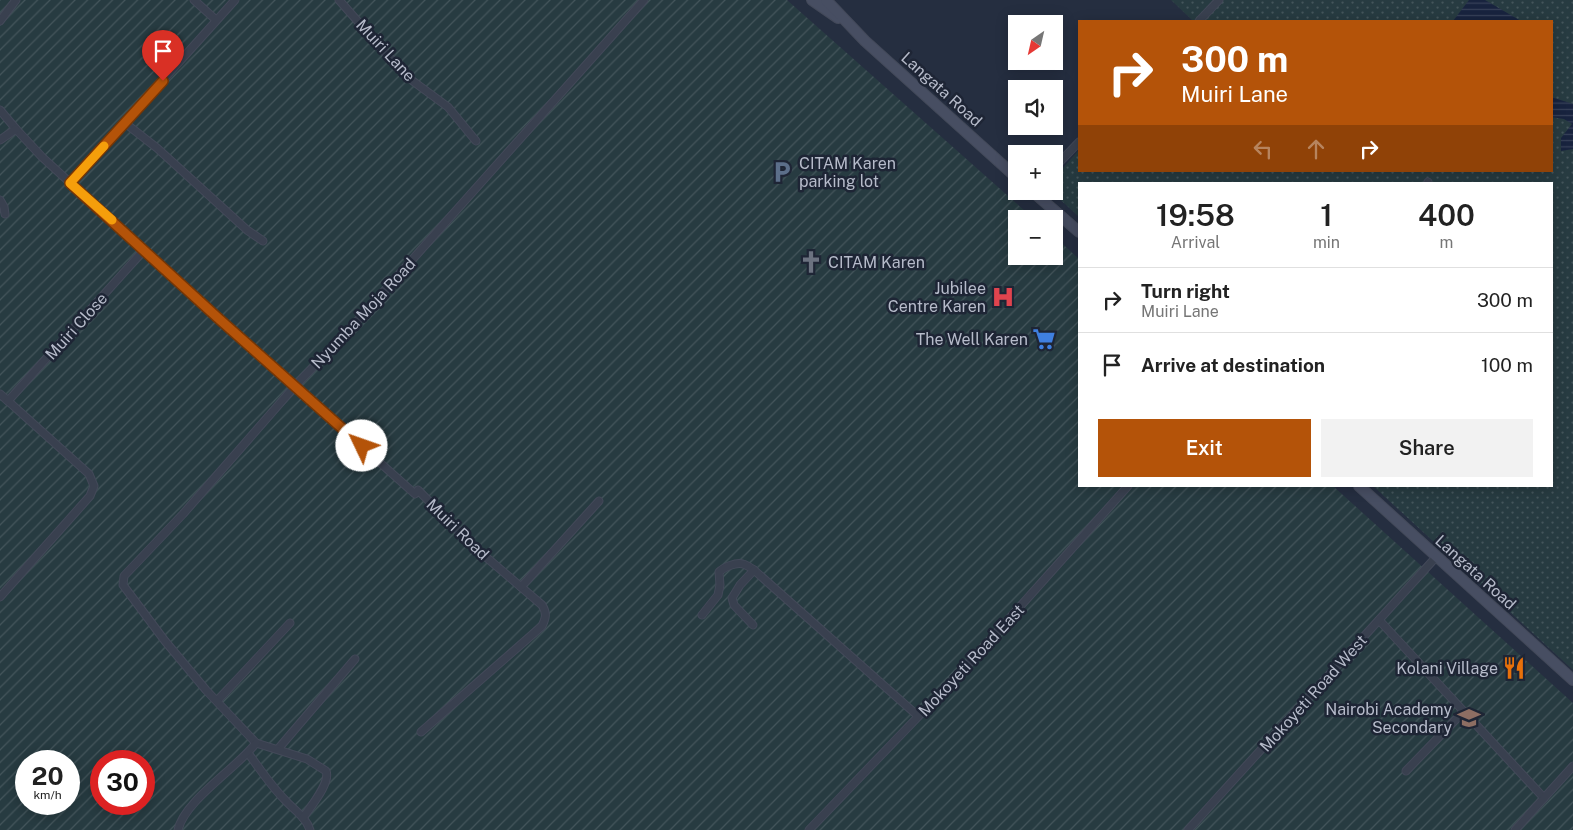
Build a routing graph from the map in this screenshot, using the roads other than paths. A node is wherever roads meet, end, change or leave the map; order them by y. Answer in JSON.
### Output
{"nodes":[{"id":1,"x":16,"y":0,"type":"edge"},
{"id":2,"x":194,"y":0,"type":"edge"},
{"id":3,"x":235,"y":0,"type":"edge"},
{"id":4,"x":338,"y":0,"type":"edge"},
{"id":5,"x":644,"y":0,"type":"edge"},
{"id":6,"x":812,"y":0,"type":"edge"},
{"id":7,"x":826,"y":0,"type":"edge"},
{"id":8,"x":1220,"y":0,"type":"edge"},
{"id":9,"x":216,"y":20,"type":"junction"},
{"id":10,"x":1200,"y":20,"type":"edge"},
{"id":11,"x":0,"y":21,"type":"edge"},
{"id":12,"x":847,"y":24,"type":"junction"},
{"id":13,"x":0,"y":110,"type":"edge"},
{"id":14,"x":125,"y":122,"type":"junction"},
{"id":15,"x":16,"y":129,"type":"junction"},
{"id":16,"x":0,"y":140,"type":"edge"},
{"id":17,"x":476,"y":141,"type":"dead end"},
{"id":18,"x":1078,"y":143,"type":"edge"},
{"id":19,"x":1063,"y":159,"type":"edge"},
{"id":20,"x":1008,"y":170,"type":"edge"},
{"id":21,"x":70,"y":183,"type":"junction"},
{"id":22,"x":0,"y":200,"type":"edge"},
{"id":23,"x":1042,"y":200,"type":"edge"},
{"id":24,"x":5,"y":214,"type":"dead end"},
{"id":25,"x":1078,"y":231,"type":"edge"},
{"id":26,"x":263,"y":241,"type":"dead end"},
{"id":27,"x":144,"y":250,"type":"junction"},
{"id":28,"x":295,"y":386,"type":"junction"},
{"id":29,"x":0,"y":394,"type":"edge"},
{"id":30,"x":8,"y":401,"type":"junction"},
{"id":31,"x":1127,"y":487,"type":"edge"},
{"id":32,"x":1360,"y":487,"type":"edge"},
{"id":33,"x":599,"y":501,"type":"dead end"},
{"id":34,"x":1437,"y":556,"type":"junction"},
{"id":35,"x":754,"y":570,"type":"junction"},
{"id":36,"x":521,"y":587,"type":"junction"},
{"id":37,"x":0,"y":597,"type":"edge"},
{"id":38,"x":702,"y":615,"type":"dead end"},
{"id":39,"x":1379,"y":620,"type":"junction"},
{"id":40,"x":290,"y":623,"type":"dead end"},
{"id":41,"x":753,"y":625,"type":"dead end"},
{"id":42,"x":355,"y":659,"type":"dead end"},
{"id":43,"x":1573,"y":680,"type":"edge"},
{"id":44,"x":217,"y":701,"type":"junction"},
{"id":45,"x":1463,"y":712,"type":"junction"},
{"id":46,"x":918,"y":716,"type":"junction"},
{"id":47,"x":421,"y":732,"type":"dead end"},
{"id":48,"x":256,"y":742,"type":"junction"},
{"id":49,"x":278,"y":749,"type":"junction"},
{"id":50,"x":248,"y":753,"type":"junction"},
{"id":51,"x":1573,"y":766,"type":"edge"},
{"id":52,"x":1406,"y":771,"type":"dead end"},
{"id":53,"x":1544,"y":798,"type":"junction"},
{"id":54,"x":303,"y":818,"type":"junction"},
{"id":55,"x":178,"y":830,"type":"edge"},
{"id":56,"x":310,"y":830,"type":"edge"},
{"id":57,"x":810,"y":830,"type":"edge"},
{"id":58,"x":1188,"y":830,"type":"edge"},
{"id":59,"x":1515,"y":830,"type":"edge"}],
"edges":[{"from":1,"to":11,"type":"street"},
{"from":2,"to":9,"type":"street"},
{"from":3,"to":9,"type":"street"},
{"from":4,"to":17,"type":"street","name":"Muiri Lane"},
{"from":5,"to":28,"type":"street","name":"Nyumba Moja Road"},
{"from":6,"to":12,"type":"main road","name":"Langata Road"},
{"from":7,"to":12,"type":"main road","name":"Langata Road"},
{"from":8,"to":10,"type":"street"},
{"from":9,"to":14,"type":"street"},
{"from":12,"to":20,"type":"main road","name":"Langata Road"},
{"from":13,"to":15,"type":"street","name":"Muiri Road"},
{"from":14,"to":21,"type":"street"},
{"from":14,"to":26,"type":"street"},
{"from":15,"to":16,"type":"street"},
{"from":15,"to":21,"type":"street","name":"Muiri Road"},
{"from":18,"to":19,"type":"street"},
{"from":21,"to":27,"type":"street","name":"Muiri Road"},
{"from":22,"to":24,"type":"street"},
{"from":23,"to":25,"type":"main road"},
{"from":27,"to":28,"type":"street","name":"Muiri Road"},
{"from":27,"to":30,"type":"street","name":"Muiri Close"},
{"from":28,"to":36,"type":"street","name":"Muiri Road"},
{"from":28,"to":44,"type":"street","name":"Nyumba Moja Road"},
{"from":29,"to":30,"type":"street"},
{"from":30,"to":37,"type":"street"},
{"from":31,"to":46,"type":"street","name":"Mokoyeti Road East"},
{"from":32,"to":34,"type":"main road","name":"Langata Road"},
{"from":33,"to":36,"type":"street"},
{"from":34,"to":39,"type":"street","name":"Mokoyeti Road West"},
{"from":34,"to":43,"type":"main road","name":"Langata Road"},
{"from":35,"to":38,"type":"street"},
{"from":35,"to":41,"type":"street"},
{"from":35,"to":46,"type":"street"},
{"from":36,"to":47,"type":"street","name":"Muiri Road"},
{"from":39,"to":45,"type":"street"},
{"from":39,"to":58,"type":"street","name":"Mokoyeti Road West"},
{"from":40,"to":44,"type":"street"},
{"from":42,"to":49,"type":"street"},
{"from":44,"to":48,"type":"street","name":"Nyumba Moja Road"},
{"from":45,"to":52,"type":"street"},
{"from":45,"to":53,"type":"street"},
{"from":46,"to":57,"type":"street","name":"Mokoyeti Road East"},
{"from":48,"to":49,"type":"street"},
{"from":48,"to":50,"type":"street"},
{"from":49,"to":54,"type":"street"},
{"from":50,"to":54,"type":"street"},
{"from":50,"to":55,"type":"street"},
{"from":51,"to":53,"type":"street"},
{"from":53,"to":59,"type":"street"},
{"from":54,"to":56,"type":"street"}]}
